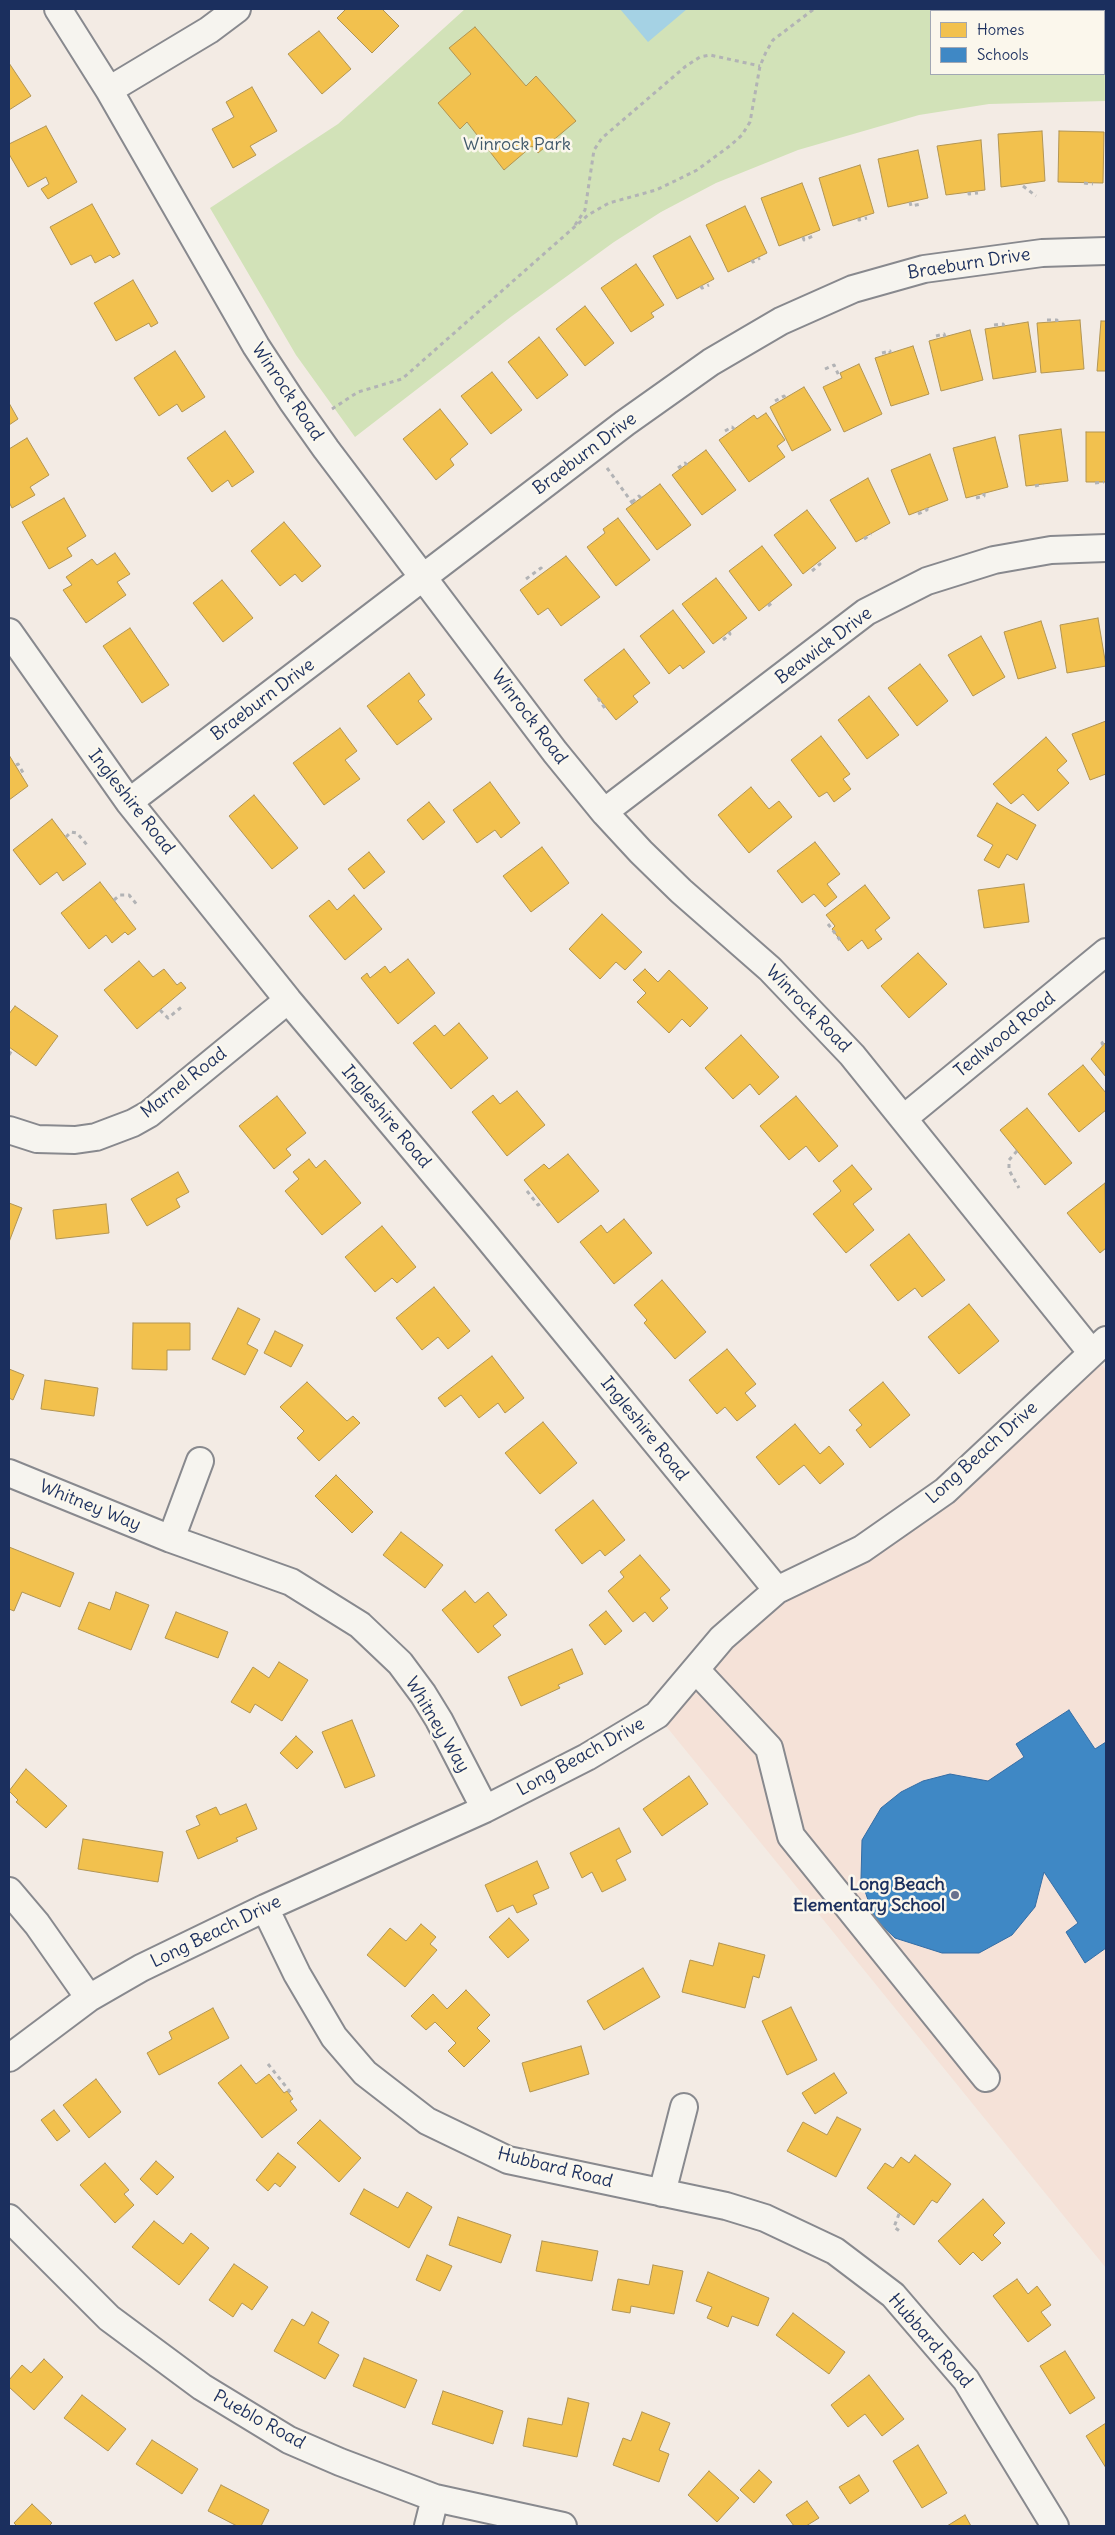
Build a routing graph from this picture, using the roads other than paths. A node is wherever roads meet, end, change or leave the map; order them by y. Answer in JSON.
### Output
{"nodes":[{"id":1,"x":58,"y":9,"type":"edge"},
{"id":2,"x":237,"y":9,"type":"edge"},
{"id":3,"x":109,"y":90,"type":"junction"},
{"id":4,"x":1106,"y":251,"type":"edge"},
{"id":5,"x":1106,"y":548,"type":"edge"},
{"id":6,"x":424,"y":577,"type":"junction"},
{"id":7,"x":9,"y":632,"type":"edge"},
{"id":8,"x":129,"y":802,"type":"junction"},
{"id":9,"x":604,"y":812,"type":"junction"},
{"id":10,"x":1106,"y":952,"type":"edge"},
{"id":11,"x":288,"y":1000,"type":"junction"},
{"id":12,"x":904,"y":1118,"type":"junction"},
{"id":13,"x":9,"y":1130,"type":"edge"},
{"id":14,"x":1099,"y":1346,"type":"edge"},
{"id":15,"x":200,"y":1461,"type":"dead end"},
{"id":16,"x":9,"y":1473,"type":"edge"},
{"id":17,"x":171,"y":1539,"type":"junction"},
{"id":18,"x":777,"y":1590,"type":"junction"},
{"id":19,"x":696,"y":1670,"type":"junction"},
{"id":20,"x":485,"y":1809,"type":"junction"},
{"id":21,"x":9,"y":1891,"type":"edge"},
{"id":22,"x":265,"y":1908,"type":"junction"},
{"id":23,"x":89,"y":1998,"type":"junction"},
{"id":24,"x":9,"y":2058,"type":"edge"},
{"id":25,"x":986,"y":2078,"type":"dead end"},
{"id":26,"x":684,"y":2107,"type":"dead end"},
{"id":27,"x":662,"y":2193,"type":"junction"},
{"id":28,"x":9,"y":2218,"type":"edge"},
{"id":29,"x":435,"y":2498,"type":"junction"},
{"id":30,"x":428,"y":2526,"type":"edge"},
{"id":31,"x":563,"y":2526,"type":"edge"},
{"id":32,"x":1055,"y":2526,"type":"edge"}],
"edges":[{"from":1,"to":3,"type":"street","name":"Winrock Road"},
{"from":2,"to":3,"type":"street"},
{"from":3,"to":6,"type":"street","name":"Winrock Road"},
{"from":4,"to":6,"type":"street","name":"Braeburn Drive"},
{"from":5,"to":9,"type":"street","name":"Beawick Drive"},
{"from":6,"to":8,"type":"street","name":"Braeburn Drive"},
{"from":6,"to":9,"type":"street","name":"Winrock Road"},
{"from":7,"to":8,"type":"street","name":"Ingleshire Road"},
{"from":8,"to":11,"type":"street","name":"Ingleshire Road"},
{"from":9,"to":12,"type":"street","name":"Winrock Road"},
{"from":10,"to":12,"type":"street","name":"Tealwood Road"},
{"from":11,"to":13,"type":"street","name":"Marnel Road"},
{"from":11,"to":18,"type":"street","name":"Ingleshire Road"},
{"from":12,"to":14,"type":"street","name":"Winrock Road"},
{"from":14,"to":18,"type":"street","name":"Long Beach Drive"},
{"from":15,"to":17,"type":"street"},
{"from":16,"to":17,"type":"street","name":"Whitney Way"},
{"from":17,"to":20,"type":"street","name":"Whitney Way"},
{"from":18,"to":19,"type":"street","name":"Long Beach Drive"},
{"from":19,"to":20,"type":"street","name":"Long Beach Drive"},
{"from":19,"to":25,"type":"street"},
{"from":20,"to":22,"type":"street","name":"Long Beach Drive"},
{"from":21,"to":23,"type":"street"},
{"from":22,"to":23,"type":"street","name":"Long Beach Drive"},
{"from":22,"to":27,"type":"street","name":"Hubbard Road"},
{"from":23,"to":24,"type":"street","name":"Long Beach Drive"},
{"from":26,"to":27,"type":"street"},
{"from":27,"to":32,"type":"street","name":"Hubbard Road"},
{"from":28,"to":29,"type":"street","name":"Pueblo Road"},
{"from":29,"to":30,"type":"street"},
{"from":29,"to":31,"type":"street","name":"Pueblo Road"}]}
